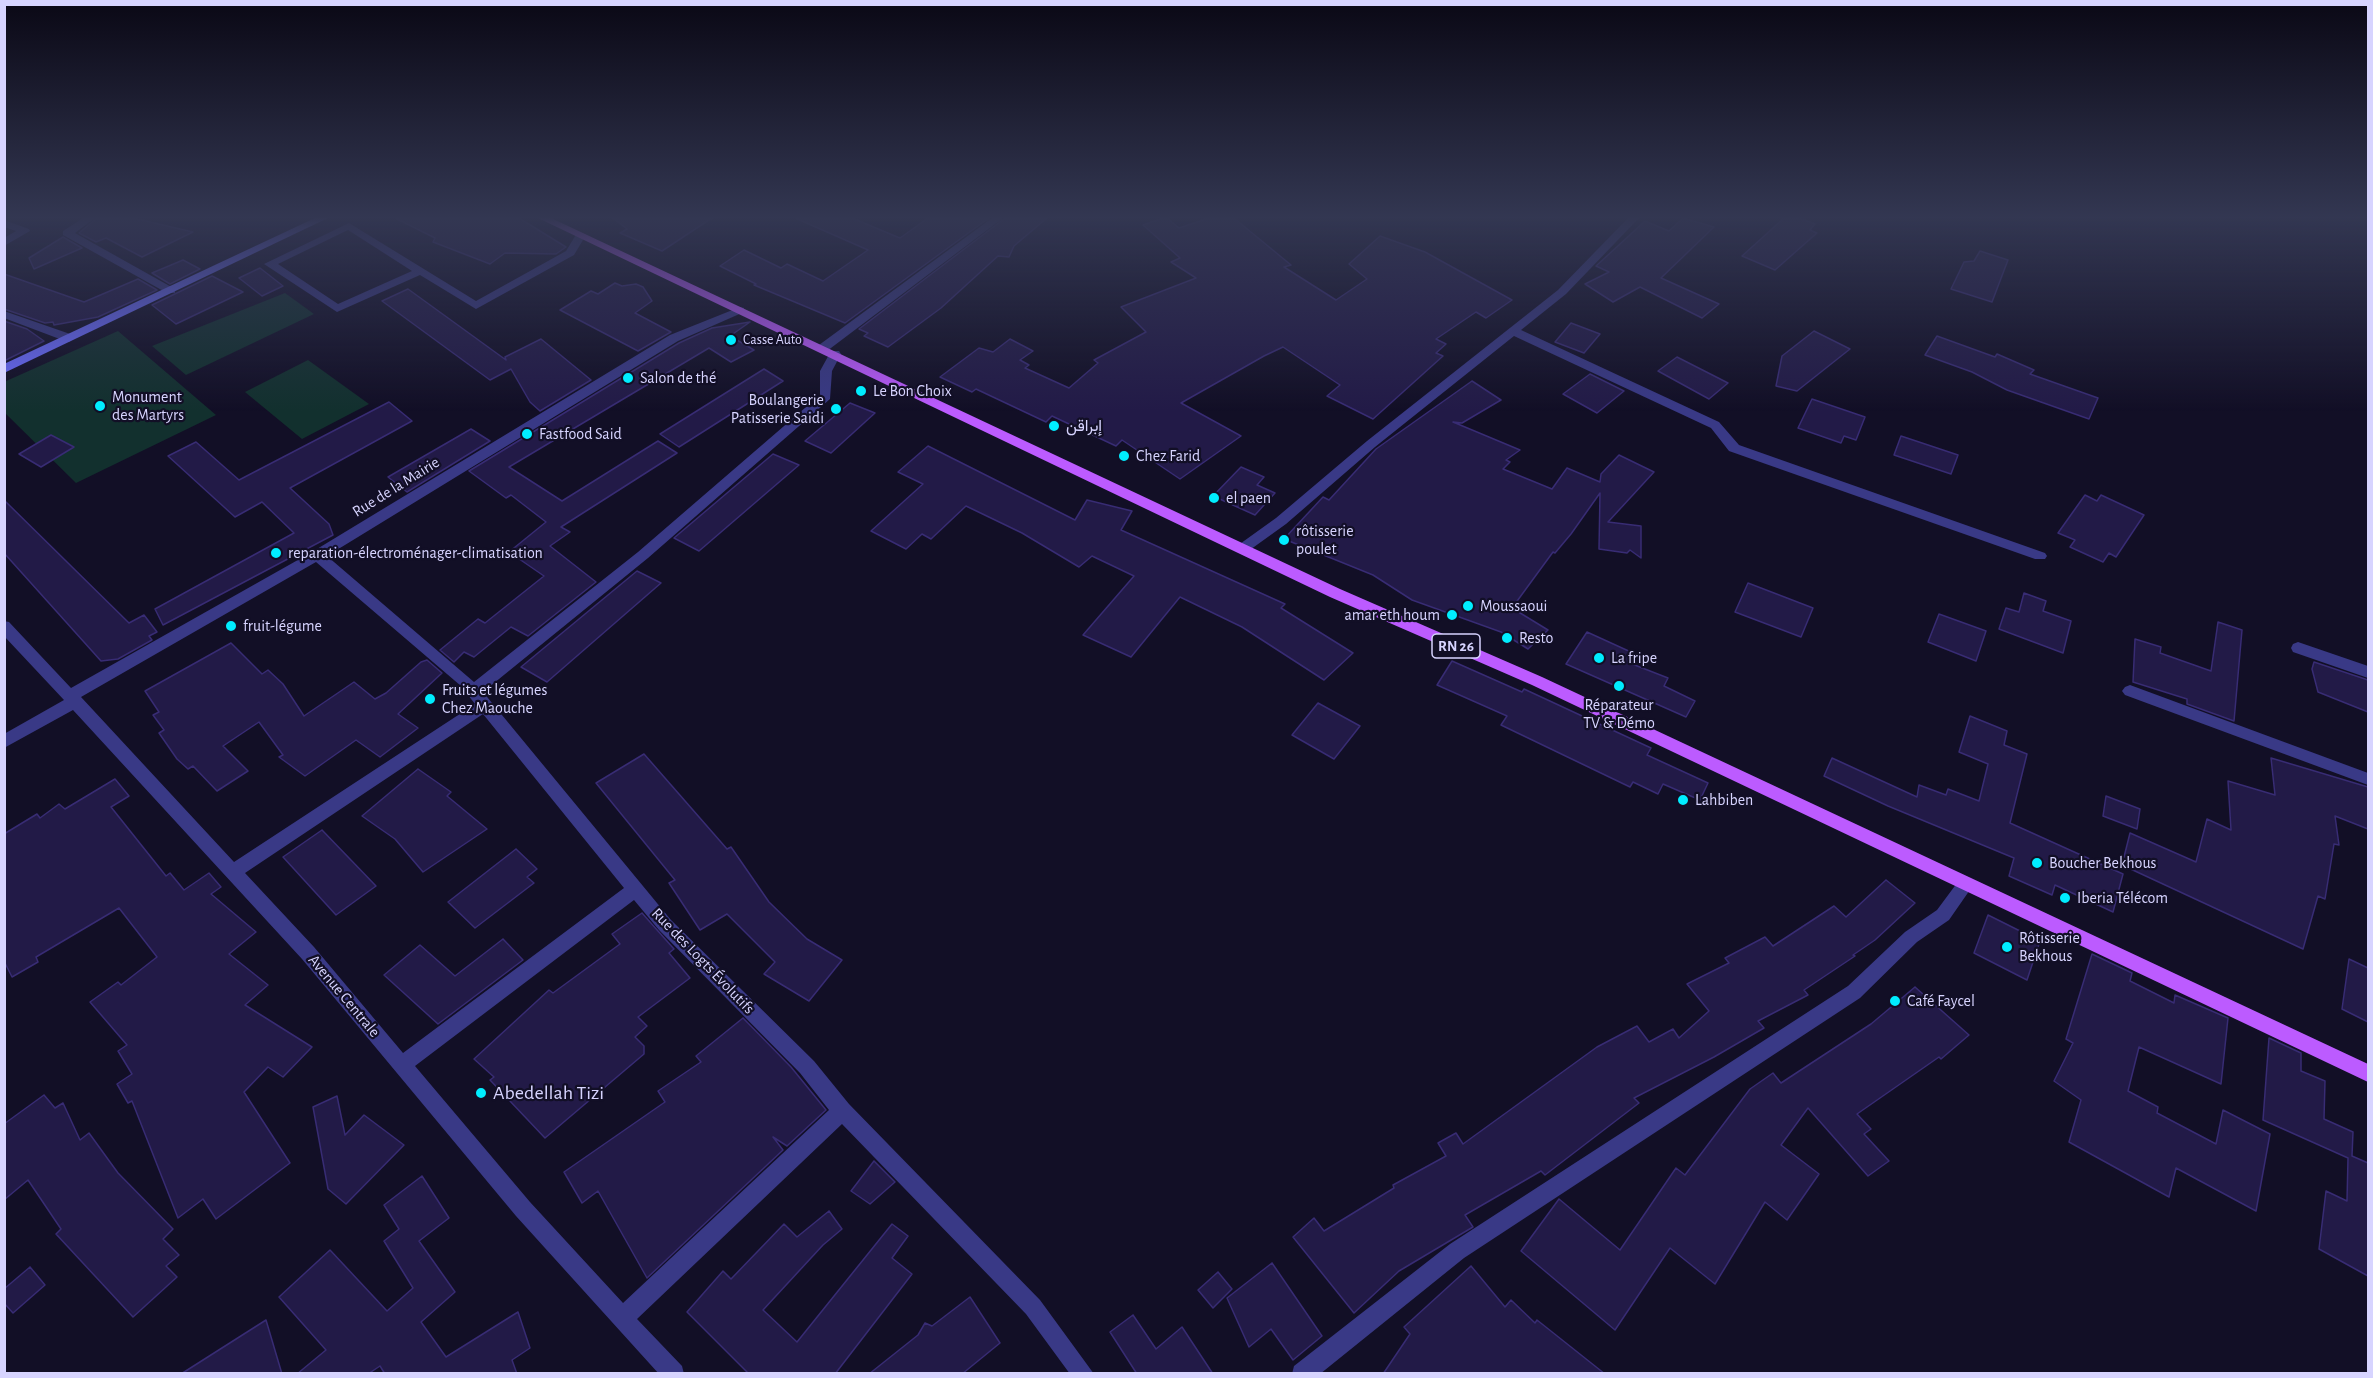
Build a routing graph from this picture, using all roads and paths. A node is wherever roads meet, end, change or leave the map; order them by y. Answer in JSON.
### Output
{"nodes":[{"id":1,"x":155,"y":282,"type":"edge"},
{"id":2,"x":189,"y":282,"type":"edge"},
{"id":3,"x":297,"y":282,"type":"edge"},
{"id":4,"x":395,"y":282,"type":"edge"},
{"id":5,"x":438,"y":282,"type":"edge"},
{"id":6,"x":518,"y":282,"type":"edge"},
{"id":7,"x":680,"y":282,"type":"edge"},
{"id":8,"x":916,"y":282,"type":"edge"},
{"id":9,"x":1571,"y":282,"type":"edge"},
{"id":10,"x":171,"y":291,"type":"junction"},
{"id":11,"x":740,"y":310,"type":"junction"},
{"id":12,"x":4,"y":314,"type":"edge"},
{"id":13,"x":1513,"y":331,"type":"junction"},
{"id":14,"x":69,"y":338,"type":"junction"},
{"id":15,"x":829,"y":351,"type":"junction"},
{"id":16,"x":4,"y":369,"type":"edge"},
{"id":17,"x":1242,"y":549,"type":"junction"},
{"id":18,"x":317,"y":555,"type":"junction"},
{"id":19,"x":2040,"y":556,"type":"dead end"},
{"id":20,"x":4,"y":626,"type":"edge"},
{"id":21,"x":2298,"y":648,"type":"dead end"},
{"id":22,"x":2368,"y":672,"type":"edge"},
{"id":23,"x":473,"y":691,"type":"junction"},
{"id":24,"x":2130,"y":691,"type":"dead end"},
{"id":25,"x":72,"y":698,"type":"junction"},
{"id":26,"x":484,"y":706,"type":"junction"},
{"id":27,"x":4,"y":742,"type":"edge"},
{"id":28,"x":2368,"y":779,"type":"edge"},
{"id":29,"x":232,"y":873,"type":"junction"},
{"id":30,"x":1966,"y":884,"type":"junction"},
{"id":31,"x":636,"y":889,"type":"junction"},
{"id":32,"x":402,"y":1065,"type":"junction"},
{"id":33,"x":2368,"y":1073,"type":"edge"},
{"id":34,"x":842,"y":1111,"type":"junction"},
{"id":35,"x":624,"y":1317,"type":"junction"},
{"id":36,"x":674,"y":1374,"type":"edge"},
{"id":37,"x":1084,"y":1374,"type":"edge"},
{"id":38,"x":1302,"y":1374,"type":"edge"}],
"edges":[{"from":1,"to":10,"type":"street"},
{"from":2,"to":10,"type":"main road"},
{"from":3,"to":4,"type":"street"},
{"from":5,"to":6,"type":"street"},
{"from":7,"to":11,"type":"main road","number":"RN 26"},
{"from":8,"to":15,"type":"street"},
{"from":9,"to":13,"type":"street"},
{"from":10,"to":14,"type":"main road"},
{"from":11,"to":15,"type":"main road","number":"RN 26"},
{"from":11,"to":18,"type":"street","name":"Rue de la Mairie"},
{"from":12,"to":14,"type":"street"},
{"from":13,"to":17,"type":"street"},
{"from":13,"to":19,"type":"street"},
{"from":14,"to":16,"type":"main road"},
{"from":15,"to":17,"type":"main road","number":"RN 26"},
{"from":15,"to":23,"type":"street"},
{"from":17,"to":30,"type":"main road","number":"RN 26"},
{"from":18,"to":23,"type":"street","name":"Rue des Logts Évolutifs"},
{"from":18,"to":25,"type":"street","name":"Rue de la Mairie"},
{"from":20,"to":25,"type":"street","name":"Avenue Centrale"},
{"from":21,"to":22,"type":"street"},
{"from":23,"to":26,"type":"street","name":"Rue des Logts Évolutifs"},
{"from":24,"to":28,"type":"street"},
{"from":25,"to":27,"type":"street","name":"Rue de la Mairie"},
{"from":25,"to":29,"type":"street","name":"Avenue Centrale"},
{"from":26,"to":29,"type":"street"},
{"from":26,"to":31,"type":"street","name":"Rue des Logts Évolutifs"},
{"from":29,"to":32,"type":"street","name":"Avenue Centrale"},
{"from":30,"to":33,"type":"main road","number":"RN 26"},
{"from":30,"to":38,"type":"street"},
{"from":31,"to":32,"type":"street"},
{"from":31,"to":34,"type":"street","name":"Rue des Logts Évolutifs"},
{"from":32,"to":35,"type":"street","name":"Avenue Centrale"},
{"from":34,"to":35,"type":"street"},
{"from":34,"to":37,"type":"street","name":"Rue des Logts Évolutifs"},
{"from":35,"to":36,"type":"street","name":"Avenue Centrale"}]}
